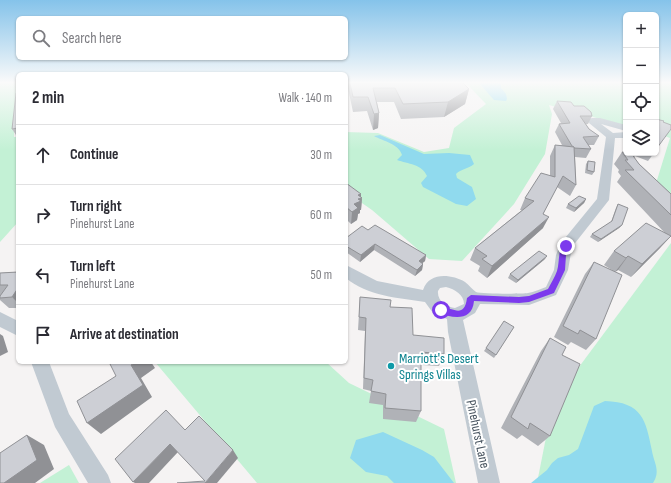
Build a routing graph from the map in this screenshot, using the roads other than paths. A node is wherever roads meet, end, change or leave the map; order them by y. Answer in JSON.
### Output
{"nodes":[{"id":1,"x":623,"y":127,"type":"edge"},
{"id":2,"x":623,"y":135,"type":"edge"},
{"id":3,"x":611,"y":136,"type":"junction"},
{"id":4,"x":348,"y":271,"type":"edge"},
{"id":5,"x":430,"y":296,"type":"junction"},
{"id":6,"x":471,"y":298,"type":"junction"},
{"id":7,"x":454,"y":314,"type":"junction"},
{"id":8,"x":0,"y":320,"type":"edge"},
{"id":9,"x":16,"y":328,"type":"edge"},
{"id":10,"x":41,"y":364,"type":"edge"},
{"id":11,"x":100,"y":483,"type":"edge"},
{"id":12,"x":489,"y":483,"type":"edge"}],
"edges":[{"from":1,"to":3,"type":"street"},
{"from":2,"to":3,"type":"street"},
{"from":3,"to":6,"type":"street"},
{"from":4,"to":5,"type":"street"},
{"from":5,"to":6,"type":"street"},
{"from":5,"to":7,"type":"street"},
{"from":6,"to":7,"type":"street"},
{"from":7,"to":12,"type":"street","name":"Pinehurst Lane"},
{"from":8,"to":9,"type":"street"},
{"from":10,"to":11,"type":"street"}]}
